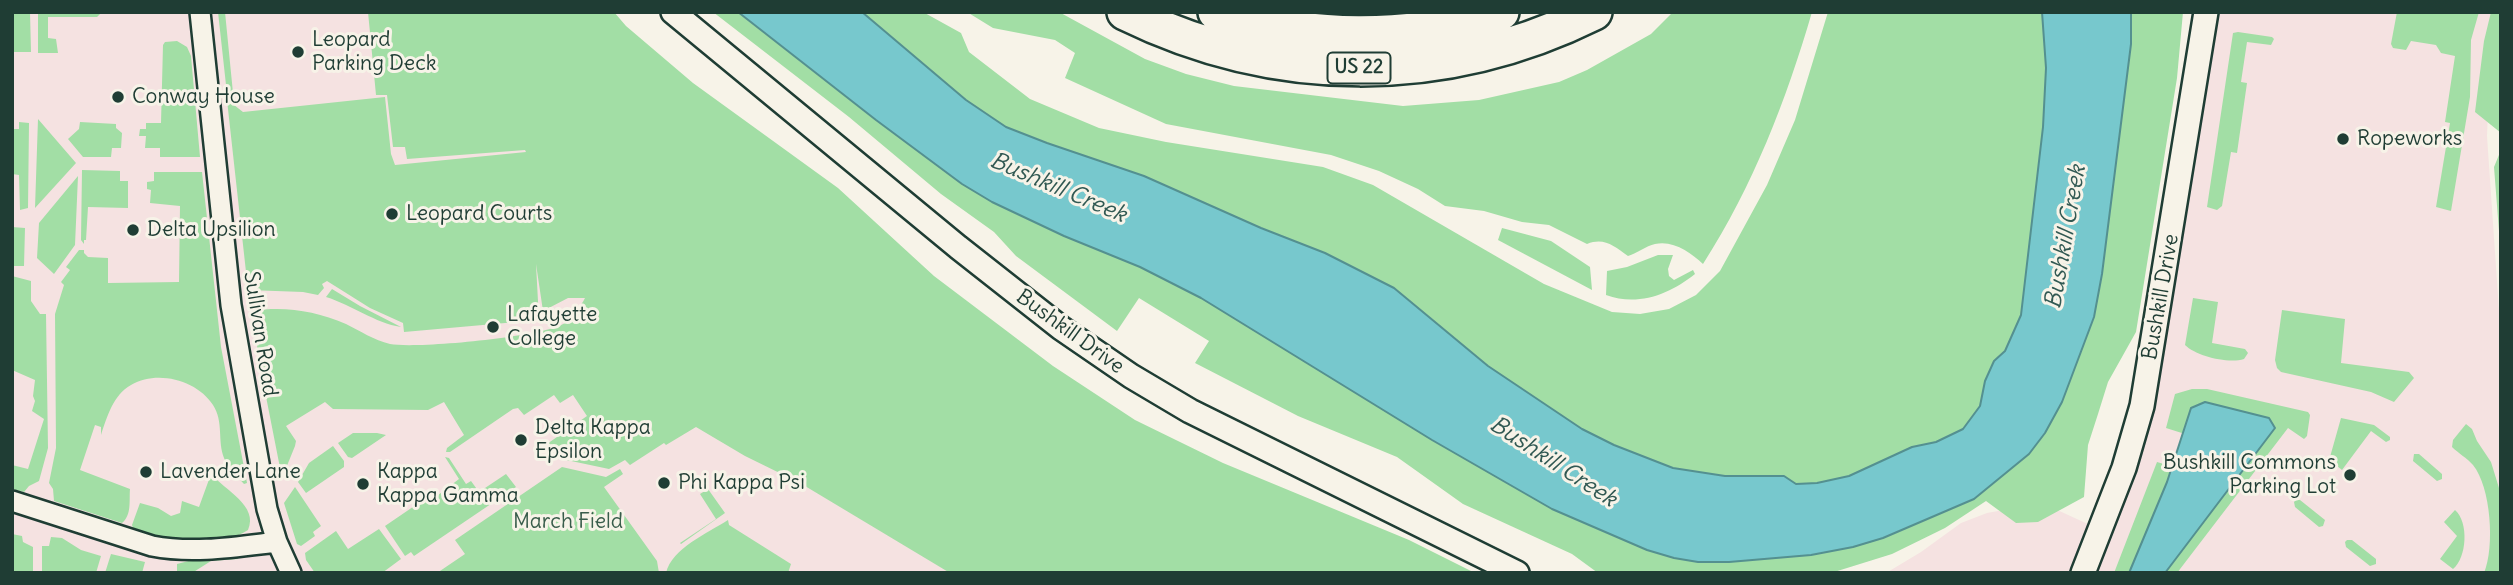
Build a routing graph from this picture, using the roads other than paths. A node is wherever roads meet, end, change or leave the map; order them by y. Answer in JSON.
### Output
{"nodes":[{"id":1,"x":200,"y":12,"type":"edge"},
{"id":2,"x":673,"y":12,"type":"edge"},
{"id":3,"x":1125,"y":12,"type":"edge"},
{"id":4,"x":1216,"y":12,"type":"edge"},
{"id":5,"x":1501,"y":12,"type":"edge"},
{"id":6,"x":1594,"y":12,"type":"edge"},
{"id":7,"x":2206,"y":12,"type":"edge"},
{"id":8,"x":12,"y":501,"type":"edge"},
{"id":9,"x":277,"y":542,"type":"junction"},
{"id":10,"x":291,"y":573,"type":"edge"},
{"id":11,"x":1517,"y":573,"type":"edge"},
{"id":12,"x":2083,"y":573,"type":"edge"}],
"edges":[{"from":1,"to":9,"type":"street","name":"Sullivan Road"},
{"from":2,"to":11,"type":"street","name":"Bushkill Drive"},
{"from":3,"to":6,"type":"highway","number":"US 22"},
{"from":4,"to":5,"type":"highway","number":"US 22"},
{"from":7,"to":12,"type":"street","name":"Bushkill Drive"},
{"from":8,"to":9,"type":"street"},
{"from":9,"to":10,"type":"street","name":"Sullivan Road"}]}
